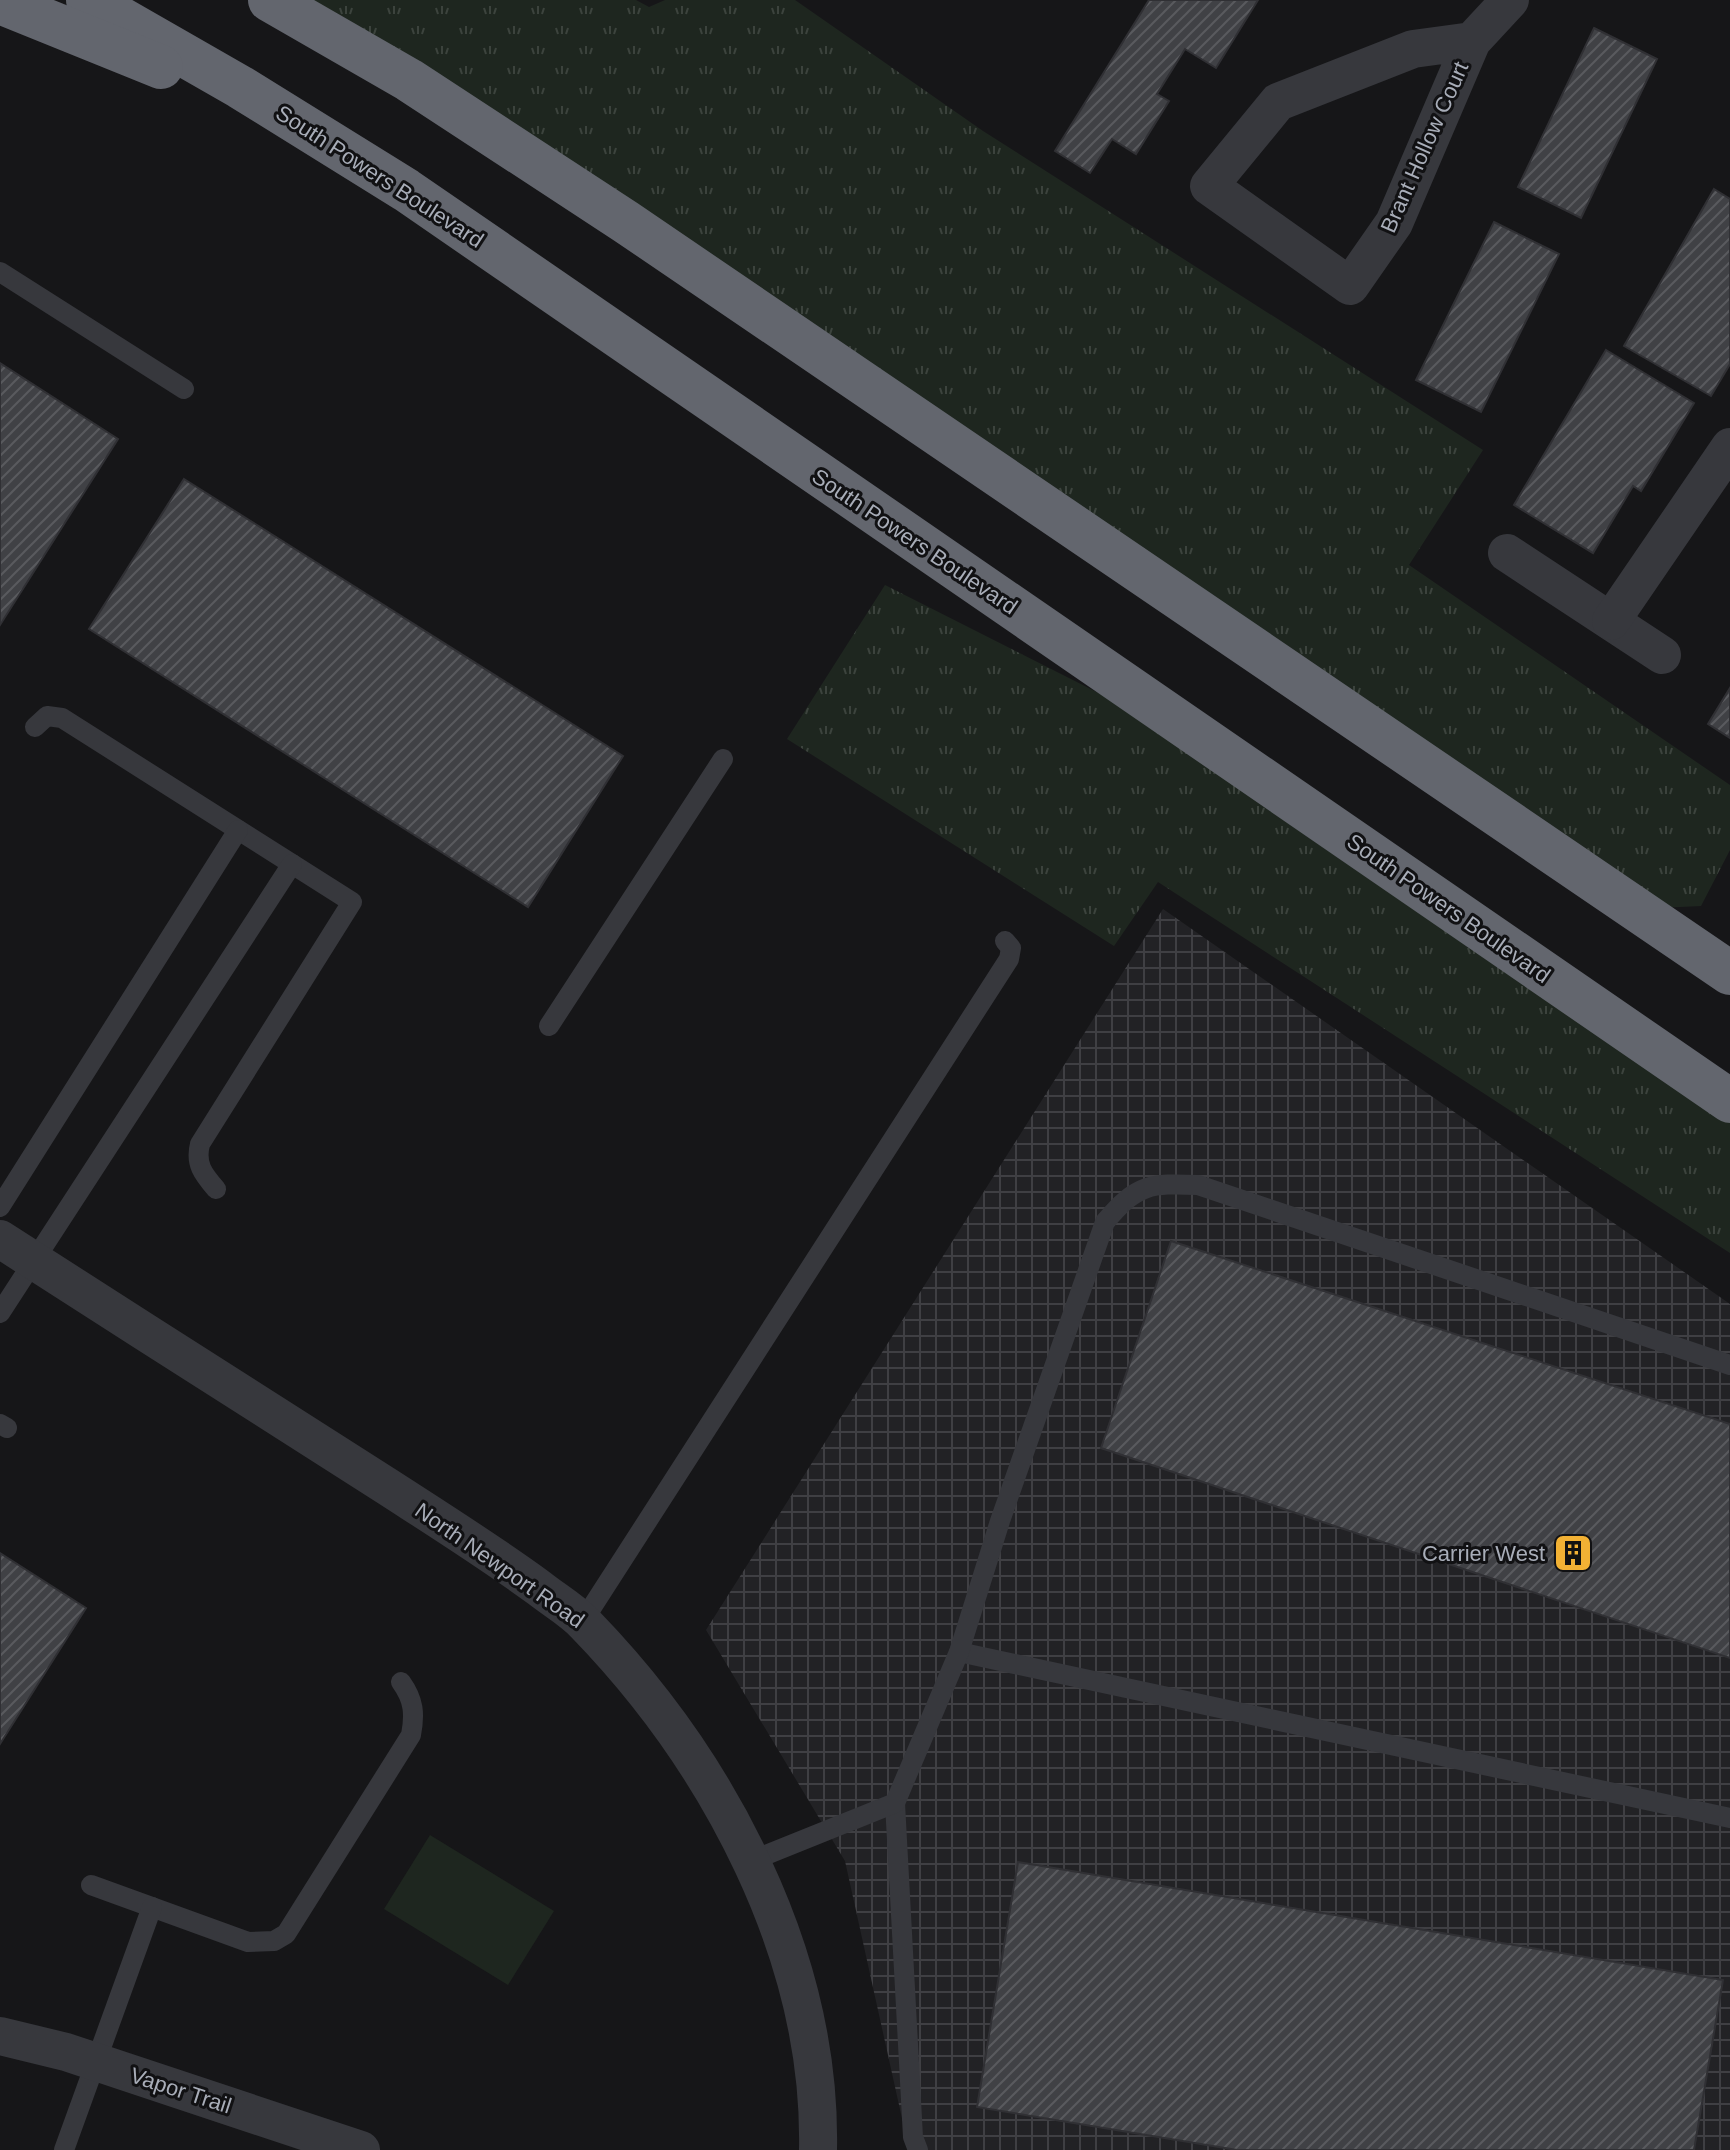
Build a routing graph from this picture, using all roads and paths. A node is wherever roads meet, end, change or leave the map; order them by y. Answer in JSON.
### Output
{"nodes":[{"id":1,"x":88,"y":0,"type":"edge"},
{"id":2,"x":270,"y":0,"type":"edge"},
{"id":3,"x":297,"y":0,"type":"edge"},
{"id":4,"x":1510,"y":0,"type":"edge"},
{"id":5,"x":0,"y":2,"type":"edge"},
{"id":6,"x":1472,"y":41,"type":"junction"},
{"id":7,"x":409,"y":80,"type":"junction"},
{"id":8,"x":406,"y":190,"type":"junction"},
{"id":9,"x":0,"y":272,"type":"edge"},
{"id":10,"x":184,"y":389,"type":"dead end"},
{"id":11,"x":1730,"y":447,"type":"edge"},
{"id":12,"x":1507,"y":553,"type":"dead end"},
{"id":13,"x":1611,"y":621,"type":"junction"},
{"id":14,"x":1662,"y":655,"type":"dead end"},
{"id":15,"x":35,"y":727,"type":"dead end"},
{"id":16,"x":723,"y":759,"type":"dead end"},
{"id":17,"x":238,"y":830,"type":"junction"},
{"id":18,"x":292,"y":864,"type":"junction"},
{"id":19,"x":1005,"y":941,"type":"dead end"},
{"id":20,"x":1730,"y":973,"type":"edge"},
{"id":21,"x":549,"y":1026,"type":"dead end"},
{"id":22,"x":1730,"y":1101,"type":"edge"},
{"id":23,"x":216,"y":1189,"type":"dead end"},
{"id":24,"x":0,"y":1207,"type":"edge"},
{"id":25,"x":0,"y":1239,"type":"edge"},
{"id":26,"x":34,"y":1261,"type":"junction"},
{"id":27,"x":0,"y":1313,"type":"edge"},
{"id":28,"x":1730,"y":1365,"type":"edge"},
{"id":29,"x":583,"y":1621,"type":"junction"},
{"id":30,"x":959,"y":1652,"type":"junction"},
{"id":31,"x":401,"y":1682,"type":"dead end"},
{"id":32,"x":895,"y":1803,"type":"junction"},
{"id":33,"x":1730,"y":1818,"type":"edge"},
{"id":34,"x":751,"y":1861,"type":"junction"},
{"id":35,"x":91,"y":1885,"type":"dead end"},
{"id":36,"x":152,"y":1907,"type":"junction"},
{"id":37,"x":0,"y":2036,"type":"edge"},
{"id":38,"x":96,"y":2062,"type":"junction"},
{"id":39,"x":64,"y":2150,"type":"edge"},
{"id":40,"x":361,"y":2150,"type":"edge"},
{"id":41,"x":818,"y":2150,"type":"edge"},
{"id":42,"x":918,"y":2150,"type":"edge"}],
"edges":[{"from":1,"to":8,"type":"highway","name":"South Powers Boulevard"},
{"from":2,"to":7,"type":"highway"},
{"from":3,"to":7,"type":"highway"},
{"from":4,"to":6,"type":"street","name":"Brant Hollow Court"},
{"from":5,"to":8,"type":"highway"},
{"from":6,"to":6,"type":"street","name":"Brant Hollow Court"},
{"from":7,"to":20,"type":"highway"},
{"from":8,"to":22,"type":"highway","name":"South Powers Boulevard"},
{"from":9,"to":10,"type":"lane"},
{"from":11,"to":13,"type":"street"},
{"from":12,"to":13,"type":"street"},
{"from":13,"to":14,"type":"street"},
{"from":15,"to":17,"type":"lane"},
{"from":16,"to":21,"type":"lane"},
{"from":17,"to":18,"type":"lane"},
{"from":17,"to":24,"type":"lane"},
{"from":18,"to":23,"type":"lane"},
{"from":18,"to":26,"type":"lane"},
{"from":19,"to":29,"type":"lane"},
{"from":25,"to":26,"type":"street","name":"North Newport Road"},
{"from":26,"to":27,"type":"lane"},
{"from":26,"to":29,"type":"street","name":"North Newport Road"},
{"from":28,"to":30,"type":"lane"},
{"from":29,"to":34,"type":"street","name":"North Newport Road"},
{"from":30,"to":32,"type":"lane"},
{"from":30,"to":33,"type":"lane"},
{"from":31,"to":36,"type":"lane"},
{"from":32,"to":34,"type":"lane"},
{"from":32,"to":42,"type":"lane"},
{"from":34,"to":41,"type":"street","name":"North Newport Road"},
{"from":35,"to":36,"type":"lane"},
{"from":36,"to":38,"type":"lane"},
{"from":37,"to":38,"type":"street","name":"Vapor Trail"},
{"from":38,"to":39,"type":"lane"},
{"from":38,"to":40,"type":"street","name":"Vapor Trail"}]}
